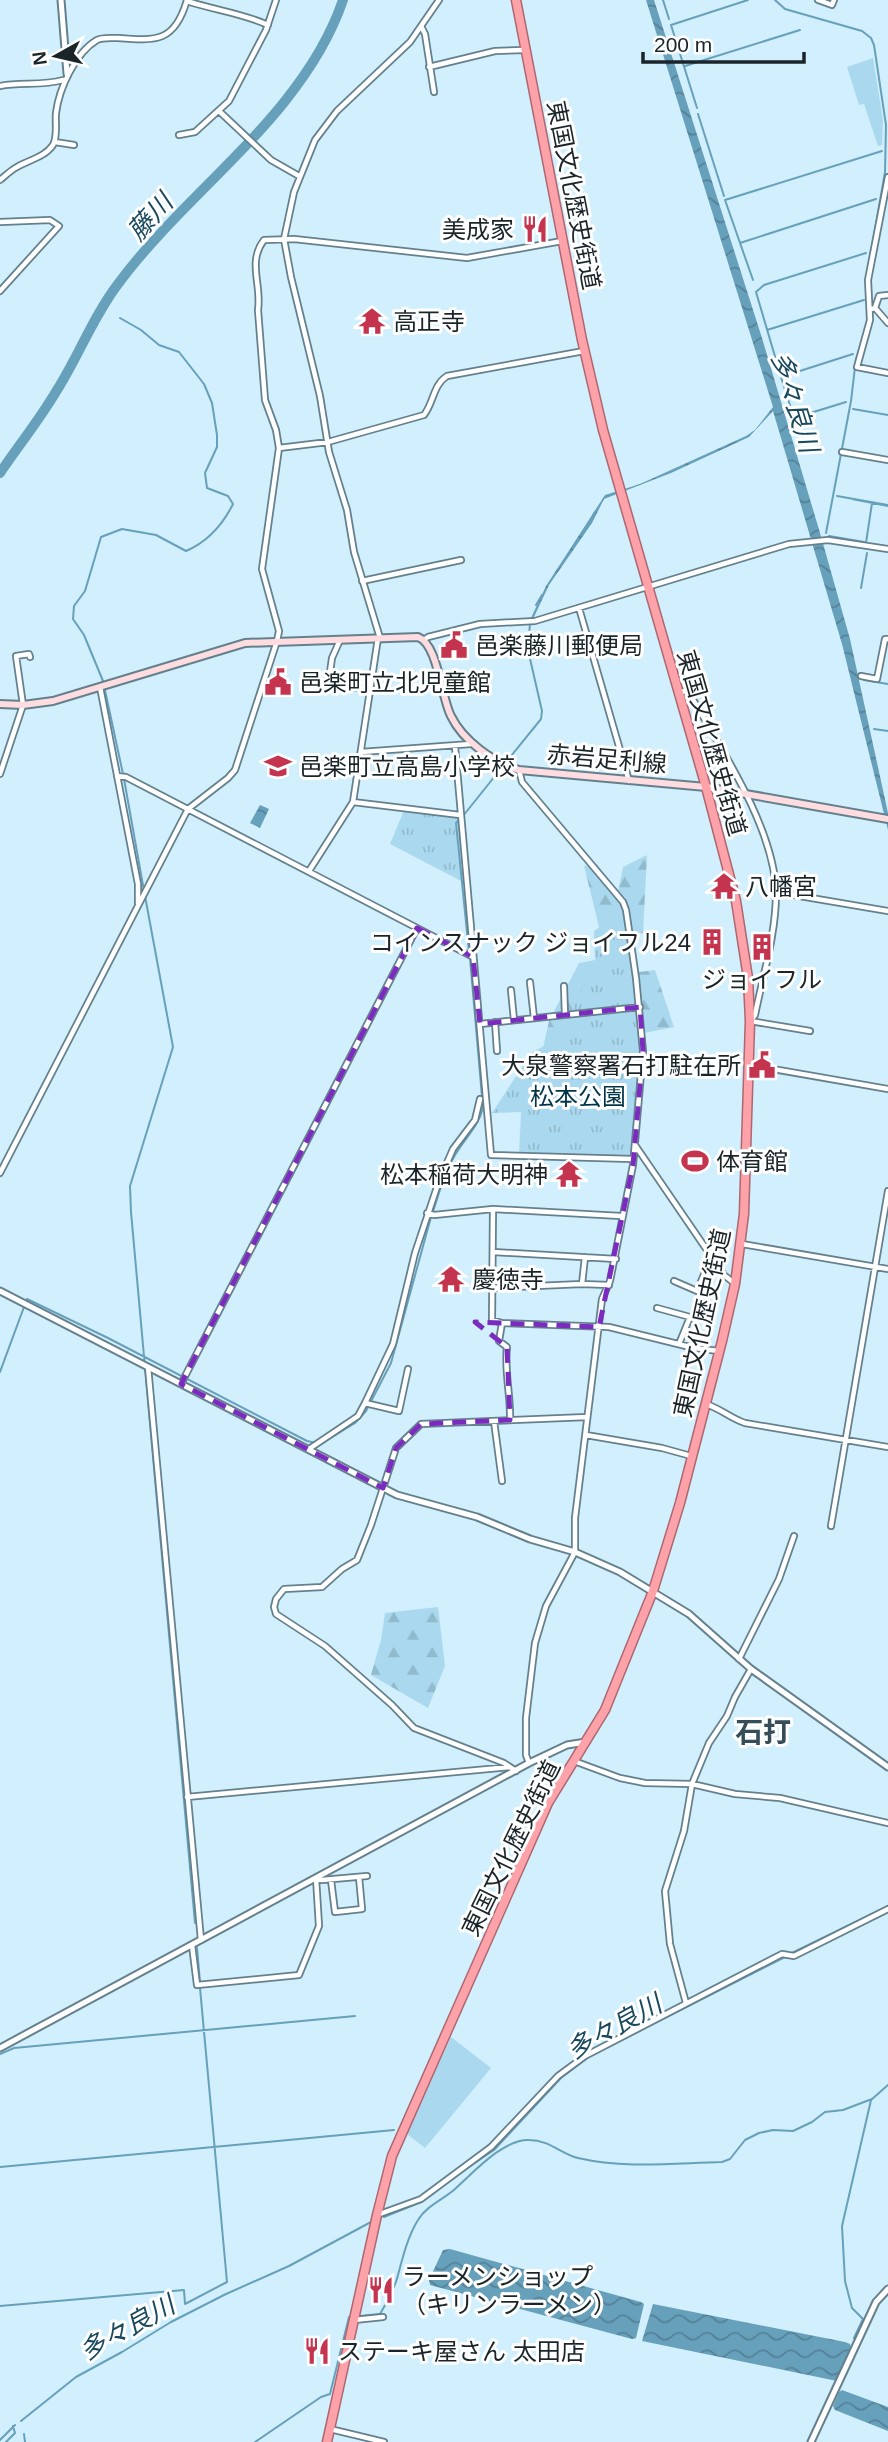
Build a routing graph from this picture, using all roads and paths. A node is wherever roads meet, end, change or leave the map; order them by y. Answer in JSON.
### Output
{"nodes":[{"id":1,"x":61,"y":0,"type":"edge"},
{"id":2,"x":276,"y":0,"type":"edge"},
{"id":3,"x":439,"y":0,"type":"edge"},
{"id":4,"x":516,"y":0,"type":"edge"},
{"id":5,"x":818,"y":0,"type":"edge"},
{"id":6,"x":834,"y":0,"type":"edge"},
{"id":7,"x":187,"y":1,"type":"edge"},
{"id":8,"x":421,"y":22,"type":"junction"},
{"id":9,"x":268,"y":25,"type":"junction"},
{"id":10,"x":526,"y":50,"type":"junction"},
{"id":11,"x":429,"y":67,"type":"junction"},
{"id":12,"x":65,"y":77,"type":"junction"},
{"id":13,"x":0,"y":86,"type":"edge"},
{"id":14,"x":434,"y":92,"type":"dead end"},
{"id":15,"x":219,"y":111,"type":"junction"},
{"id":16,"x":179,"y":135,"type":"dead end"},
{"id":17,"x":55,"y":142,"type":"junction"},
{"id":18,"x":74,"y":145,"type":"dead end"},
{"id":19,"x":299,"y":176,"type":"junction"},
{"id":20,"x":888,"y":177,"type":"edge"},
{"id":21,"x":0,"y":180,"type":"edge"},
{"id":22,"x":0,"y":222,"type":"edge"},
{"id":23,"x":284,"y":239,"type":"junction"},
{"id":24,"x":563,"y":240,"type":"junction"},
{"id":25,"x":0,"y":290,"type":"edge"},
{"id":26,"x":888,"y":295,"type":"edge"},
{"id":27,"x":873,"y":309,"type":"junction"},
{"id":28,"x":888,"y":323,"type":"edge"},
{"id":29,"x":584,"y":350,"type":"junction"},
{"id":30,"x":888,"y":373,"type":"edge"},
{"id":31,"x":328,"y":442,"type":"junction"},
{"id":32,"x":279,"y":448,"type":"junction"},
{"id":33,"x":842,"y":452,"type":"dead end"},
{"id":34,"x":888,"y":460,"type":"edge"},
{"id":35,"x":888,"y":549,"type":"edge"},
{"id":36,"x":461,"y":560,"type":"dead end"},
{"id":37,"x":362,"y":581,"type":"junction"},
{"id":38,"x":648,"y":587,"type":"junction"},
{"id":39,"x":579,"y":608,"type":"junction"},
{"id":40,"x":379,"y":638,"type":"junction"},
{"id":41,"x":340,"y":639,"type":"junction"},
{"id":42,"x":425,"y":639,"type":"junction"},
{"id":43,"x":888,"y":639,"type":"edge"},
{"id":44,"x":277,"y":640,"type":"junction"},
{"id":45,"x":30,"y":657,"type":"dead end"},
{"id":46,"x":861,"y":677,"type":"dead end"},
{"id":47,"x":103,"y":686,"type":"junction"},
{"id":48,"x":370,"y":689,"type":"junction"},
{"id":49,"x":678,"y":693,"type":"junction"},
{"id":50,"x":0,"y":704,"type":"edge"},
{"id":51,"x":23,"y":705,"type":"junction"},
{"id":52,"x":474,"y":743,"type":"junction"},
{"id":53,"x":455,"y":746,"type":"junction"},
{"id":54,"x":361,"y":752,"type":"junction"},
{"id":55,"x":519,"y":770,"type":"junction"},
{"id":56,"x":0,"y":774,"type":"edge"},
{"id":57,"x":117,"y":776,"type":"junction"},
{"id":58,"x":629,"y":781,"type":"junction"},
{"id":59,"x":706,"y":787,"type":"junction"},
{"id":60,"x":747,"y":793,"type":"junction"},
{"id":61,"x":353,"y":802,"type":"junction"},
{"id":62,"x":188,"y":809,"type":"junction"},
{"id":63,"x":460,"y":815,"type":"junction"},
{"id":64,"x":888,"y":819,"type":"edge"},
{"id":65,"x":309,"y":871,"type":"junction"},
{"id":66,"x":776,"y":892,"type":"junction"},
{"id":67,"x":139,"y":901,"type":"junction"},
{"id":68,"x":888,"y":911,"type":"edge"},
{"id":69,"x":417,"y":928,"type":"junction"},
{"id":70,"x":473,"y":957,"type":"junction"},
{"id":71,"x":530,"y":982,"type":"dead end"},
{"id":72,"x":564,"y":986,"type":"dead end"},
{"id":73,"x":511,"y":989,"type":"dead end"},
{"id":74,"x":639,"y":1007,"type":"junction"},
{"id":75,"x":565,"y":1014,"type":"junction"},
{"id":76,"x":534,"y":1018,"type":"junction"},
{"id":77,"x":514,"y":1020,"type":"junction"},
{"id":78,"x":750,"y":1021,"type":"junction"},
{"id":79,"x":495,"y":1022,"type":"junction"},
{"id":80,"x":480,"y":1024,"type":"junction"},
{"id":81,"x":810,"y":1031,"type":"dead end"},
{"id":82,"x":497,"y":1051,"type":"dead end"},
{"id":83,"x":750,"y":1065,"type":"junction"},
{"id":84,"x":888,"y":1089,"type":"edge"},
{"id":85,"x":480,"y":1098,"type":"dead end"},
{"id":86,"x":634,"y":1144,"type":"junction"},
{"id":87,"x":633,"y":1159,"type":"junction"},
{"id":88,"x":0,"y":1173,"type":"edge"},
{"id":89,"x":888,"y":1191,"type":"edge"},
{"id":90,"x":493,"y":1209,"type":"junction"},
{"id":91,"x":428,"y":1213,"type":"junction"},
{"id":92,"x":621,"y":1216,"type":"junction"},
{"id":93,"x":742,"y":1244,"type":"junction"},
{"id":94,"x":493,"y":1252,"type":"junction"},
{"id":95,"x":584,"y":1257,"type":"junction"},
{"id":96,"x":616,"y":1259,"type":"junction"},
{"id":97,"x":716,"y":1264,"type":"junction"},
{"id":98,"x":875,"y":1267,"type":"junction"},
{"id":99,"x":888,"y":1269,"type":"edge"},
{"id":100,"x":674,"y":1281,"type":"dead end"},
{"id":101,"x":582,"y":1284,"type":"junction"},
{"id":102,"x":735,"y":1284,"type":"junction"},
{"id":103,"x":609,"y":1285,"type":"junction"},
{"id":104,"x":493,"y":1288,"type":"junction"},
{"id":105,"x":0,"y":1290,"type":"edge"},
{"id":106,"x":657,"y":1308,"type":"dead end"},
{"id":107,"x":502,"y":1323,"type":"junction"},
{"id":108,"x":599,"y":1327,"type":"junction"},
{"id":109,"x":679,"y":1344,"type":"junction"},
{"id":110,"x":719,"y":1351,"type":"junction"},
{"id":111,"x":148,"y":1366,"type":"junction"},
{"id":112,"x":408,"y":1369,"type":"dead end"},
{"id":113,"x":181,"y":1384,"type":"junction"},
{"id":114,"x":365,"y":1403,"type":"junction"},
{"id":115,"x":705,"y":1404,"type":"junction"},
{"id":116,"x":587,"y":1417,"type":"junction"},
{"id":117,"x":510,"y":1420,"type":"junction"},
{"id":118,"x":494,"y":1421,"type":"junction"},
{"id":119,"x":586,"y":1435,"type":"junction"},
{"id":120,"x":845,"y":1440,"type":"junction"},
{"id":121,"x":888,"y":1447,"type":"edge"},
{"id":122,"x":309,"y":1449,"type":"junction"},
{"id":123,"x":691,"y":1456,"type":"junction"},
{"id":124,"x":502,"y":1481,"type":"dead end"},
{"id":125,"x":383,"y":1488,"type":"junction"},
{"id":126,"x":831,"y":1526,"type":"dead end"},
{"id":127,"x":794,"y":1536,"type":"dead end"},
{"id":128,"x":575,"y":1552,"type":"junction"},
{"id":129,"x":653,"y":1591,"type":"junction"},
{"id":130,"x":739,"y":1659,"type":"junction"},
{"id":131,"x":751,"y":1669,"type":"junction"},
{"id":132,"x":587,"y":1742,"type":"junction"},
{"id":133,"x":574,"y":1761,"type":"junction"},
{"id":134,"x":529,"y":1763,"type":"junction"},
{"id":135,"x":888,"y":1767,"type":"edge"},
{"id":136,"x":513,"y":1769,"type":"junction"},
{"id":137,"x":692,"y":1784,"type":"junction"},
{"id":138,"x":187,"y":1797,"type":"junction"},
{"id":139,"x":888,"y":1824,"type":"edge"},
{"id":140,"x":367,"y":1876,"type":"dead end"},
{"id":141,"x":359,"y":1877,"type":"junction"},
{"id":142,"x":316,"y":1878,"type":"junction"},
{"id":143,"x":331,"y":1880,"type":"junction"},
{"id":144,"x":888,"y":1909,"type":"edge"},
{"id":145,"x":201,"y":1940,"type":"junction"},
{"id":146,"x":192,"y":1945,"type":"junction"},
{"id":147,"x":686,"y":2003,"type":"junction"},
{"id":148,"x":0,"y":2048,"type":"edge"},
{"id":149,"x":377,"y":2215,"type":"junction"},
{"id":150,"x":888,"y":2289,"type":"edge"},
{"id":151,"x":383,"y":2317,"type":"dead end"},
{"id":152,"x":353,"y":2319,"type":"junction"},
{"id":153,"x":330,"y":2429,"type":"junction"},
{"id":154,"x":327,"y":2442,"type":"edge"},
{"id":155,"x":384,"y":2442,"type":"edge"},
{"id":156,"x":811,"y":2442,"type":"edge"}],
"edges":[{"from":1,"to":12,"type":"street"},
{"from":2,"to":9,"type":"street"},
{"from":3,"to":8,"type":"street"},
{"from":4,"to":10,"type":"highway","name":"東国文化歴史街道"},
{"from":5,"to":6,"type":"street"},
{"from":7,"to":9,"type":"street"},
{"from":7,"to":12,"type":"street"},
{"from":8,"to":11,"type":"street"},
{"from":8,"to":19,"type":"street"},
{"from":9,"to":15,"type":"street"},
{"from":10,"to":11,"type":"street"},
{"from":10,"to":24,"type":"highway","name":"東国文化歴史街道"},
{"from":11,"to":14,"type":"street"},
{"from":12,"to":13,"type":"street"},
{"from":12,"to":17,"type":"street"},
{"from":15,"to":16,"type":"street"},
{"from":15,"to":19,"type":"street"},
{"from":17,"to":18,"type":"street"},
{"from":17,"to":21,"type":"street"},
{"from":19,"to":23,"type":"street"},
{"from":20,"to":27,"type":"street"},
{"from":22,"to":25,"type":"street"},
{"from":23,"to":24,"type":"street"},
{"from":23,"to":31,"type":"street"},
{"from":23,"to":32,"type":"street"},
{"from":24,"to":29,"type":"highway","name":"東国文化歴史街道"},
{"from":26,"to":27,"type":"street"},
{"from":27,"to":28,"type":"street"},
{"from":27,"to":30,"type":"street"},
{"from":29,"to":31,"type":"street"},
{"from":29,"to":38,"type":"highway","name":"東国文化歴史街道"},
{"from":31,"to":32,"type":"street"},
{"from":31,"to":37,"type":"street"},
{"from":32,"to":44,"type":"street"},
{"from":33,"to":34,"type":"street"},
{"from":35,"to":38,"type":"street"},
{"from":36,"to":37,"type":"street"},
{"from":37,"to":40,"type":"street"},
{"from":38,"to":39,"type":"street"},
{"from":38,"to":49,"type":"highway","name":"東国文化歴史街道"},
{"from":39,"to":42,"type":"street"},
{"from":39,"to":58,"type":"street"},
{"from":40,"to":41,"type":"main road"},
{"from":40,"to":42,"type":"main road"},
{"from":40,"to":48,"type":"street"},
{"from":41,"to":44,"type":"main road"},
{"from":41,"to":48,"type":"street"},
{"from":42,"to":52,"type":"main road","name":"赤岩足利線"},
{"from":43,"to":46,"type":"street"},
{"from":44,"to":47,"type":"main road"},
{"from":44,"to":62,"type":"street"},
{"from":45,"to":51,"type":"street"},
{"from":47,"to":51,"type":"main road"},
{"from":47,"to":57,"type":"street"},
{"from":48,"to":54,"type":"street"},
{"from":49,"to":59,"type":"highway","name":"東国文化歴史街道"},
{"from":49,"to":60,"type":"street"},
{"from":50,"to":51,"type":"main road"},
{"from":51,"to":56,"type":"street"},
{"from":52,"to":53,"type":"street"},
{"from":52,"to":55,"type":"main road","name":"赤岩足利線"},
{"from":53,"to":54,"type":"street"},
{"from":53,"to":63,"type":"street"},
{"from":54,"to":61,"type":"street"},
{"from":55,"to":58,"type":"main road","name":"赤岩足利線"},
{"from":55,"to":74,"type":"street"},
{"from":57,"to":62,"type":"street"},
{"from":57,"to":67,"type":"street"},
{"from":58,"to":59,"type":"main road","name":"赤岩足利線"},
{"from":59,"to":60,"type":"main road","name":"赤岩足利線"},
{"from":59,"to":78,"type":"highway","name":"東国文化歴史街道"},
{"from":60,"to":64,"type":"main road","name":"赤岩足利線"},
{"from":60,"to":66,"type":"street"},
{"from":61,"to":63,"type":"street"},
{"from":61,"to":65,"type":"street"},
{"from":62,"to":65,"type":"street"},
{"from":62,"to":67,"type":"street"},
{"from":63,"to":70,"type":"street"},
{"from":65,"to":69,"type":"street"},
{"from":66,"to":68,"type":"street"},
{"from":66,"to":78,"type":"street"},
{"from":67,"to":88,"type":"street"},
{"from":69,"to":70,"type":"street"},
{"from":69,"to":113,"type":"street"},
{"from":70,"to":80,"type":"street"},
{"from":71,"to":76,"type":"street"},
{"from":72,"to":75,"type":"street"},
{"from":73,"to":77,"type":"street"},
{"from":74,"to":75,"type":"street"},
{"from":74,"to":86,"type":"street"},
{"from":75,"to":76,"type":"street"},
{"from":76,"to":77,"type":"street"},
{"from":77,"to":79,"type":"street"},
{"from":78,"to":81,"type":"street"},
{"from":78,"to":83,"type":"highway","name":"東国文化歴史街道"},
{"from":79,"to":80,"type":"street"},
{"from":79,"to":82,"type":"street"},
{"from":80,"to":87,"type":"street"},
{"from":83,"to":84,"type":"street"},
{"from":83,"to":93,"type":"highway","name":"東国文化歴史街道"},
{"from":85,"to":91,"type":"street"},
{"from":86,"to":87,"type":"street"},
{"from":86,"to":97,"type":"street"},
{"from":87,"to":92,"type":"street"},
{"from":89,"to":98,"type":"street"},
{"from":90,"to":91,"type":"street"},
{"from":90,"to":92,"type":"street"},
{"from":90,"to":94,"type":"street"},
{"from":91,"to":114,"type":"street"},
{"from":92,"to":96,"type":"street"},
{"from":93,"to":98,"type":"street"},
{"from":93,"to":102,"type":"highway","name":"東国文化歴史街道"},
{"from":94,"to":95,"type":"street"},
{"from":94,"to":104,"type":"street"},
{"from":95,"to":96,"type":"street"},
{"from":95,"to":101,"type":"street"},
{"from":96,"to":103,"type":"street"},
{"from":97,"to":100,"type":"street"},
{"from":97,"to":102,"type":"street"},
{"from":98,"to":99,"type":"street"},
{"from":98,"to":120,"type":"street"},
{"from":101,"to":103,"type":"street"},
{"from":101,"to":104,"type":"street"},
{"from":102,"to":110,"type":"highway","name":"東国文化歴史街道"},
{"from":103,"to":108,"type":"street"},
{"from":104,"to":107,"type":"street"},
{"from":105,"to":111,"type":"street"},
{"from":106,"to":109,"type":"street"},
{"from":107,"to":108,"type":"street"},
{"from":107,"to":117,"type":"street"},
{"from":108,"to":109,"type":"street"},
{"from":108,"to":116,"type":"street"},
{"from":109,"to":110,"type":"street"},
{"from":110,"to":115,"type":"highway","name":"東国文化歴史街道"},
{"from":111,"to":113,"type":"street"},
{"from":111,"to":138,"type":"street"},
{"from":112,"to":114,"type":"street"},
{"from":113,"to":122,"type":"street"},
{"from":114,"to":122,"type":"street"},
{"from":115,"to":120,"type":"street"},
{"from":115,"to":123,"type":"highway","name":"東国文化歴史街道"},
{"from":116,"to":117,"type":"street"},
{"from":116,"to":119,"type":"street"},
{"from":117,"to":118,"type":"street"},
{"from":118,"to":124,"type":"street"},
{"from":118,"to":125,"type":"street"},
{"from":119,"to":123,"type":"street"},
{"from":119,"to":128,"type":"street"},
{"from":120,"to":121,"type":"street"},
{"from":120,"to":126,"type":"street"},
{"from":122,"to":125,"type":"street"},
{"from":123,"to":129,"type":"highway","name":"東国文化歴史街道"},
{"from":125,"to":128,"type":"street"},
{"from":125,"to":136,"type":"street"},
{"from":127,"to":130,"type":"street"},
{"from":128,"to":129,"type":"street"},
{"from":128,"to":134,"type":"street"},
{"from":129,"to":130,"type":"street"},
{"from":129,"to":132,"type":"highway","name":"東国文化歴史街道"},
{"from":130,"to":131,"type":"street"},
{"from":131,"to":135,"type":"street"},
{"from":131,"to":137,"type":"street"},
{"from":132,"to":133,"type":"highway","name":"東国文化歴史街道"},
{"from":132,"to":134,"type":"street"},
{"from":133,"to":137,"type":"street"},
{"from":133,"to":149,"type":"highway","name":"東国文化歴史街道"},
{"from":134,"to":136,"type":"street"},
{"from":136,"to":138,"type":"street"},
{"from":136,"to":142,"type":"street"},
{"from":137,"to":139,"type":"street"},
{"from":137,"to":147,"type":"street"},
{"from":138,"to":145,"type":"street"},
{"from":140,"to":141,"type":"street"},
{"from":141,"to":143,"type":"street"},
{"from":141,"to":143,"type":"street"},
{"from":142,"to":143,"type":"street"},
{"from":142,"to":145,"type":"street"},
{"from":142,"to":146,"type":"street"},
{"from":144,"to":147,"type":"street"},
{"from":145,"to":146,"type":"street"},
{"from":146,"to":148,"type":"street"},
{"from":147,"to":149,"type":"street"},
{"from":149,"to":152,"type":"highway","name":"東国文化歴史街道"},
{"from":150,"to":156,"type":"street"},
{"from":151,"to":152,"type":"street"},
{"from":152,"to":153,"type":"highway","name":"東国文化歴史街道"},
{"from":153,"to":154,"type":"highway","name":"東国文化歴史街道"},
{"from":153,"to":155,"type":"street"}]}
